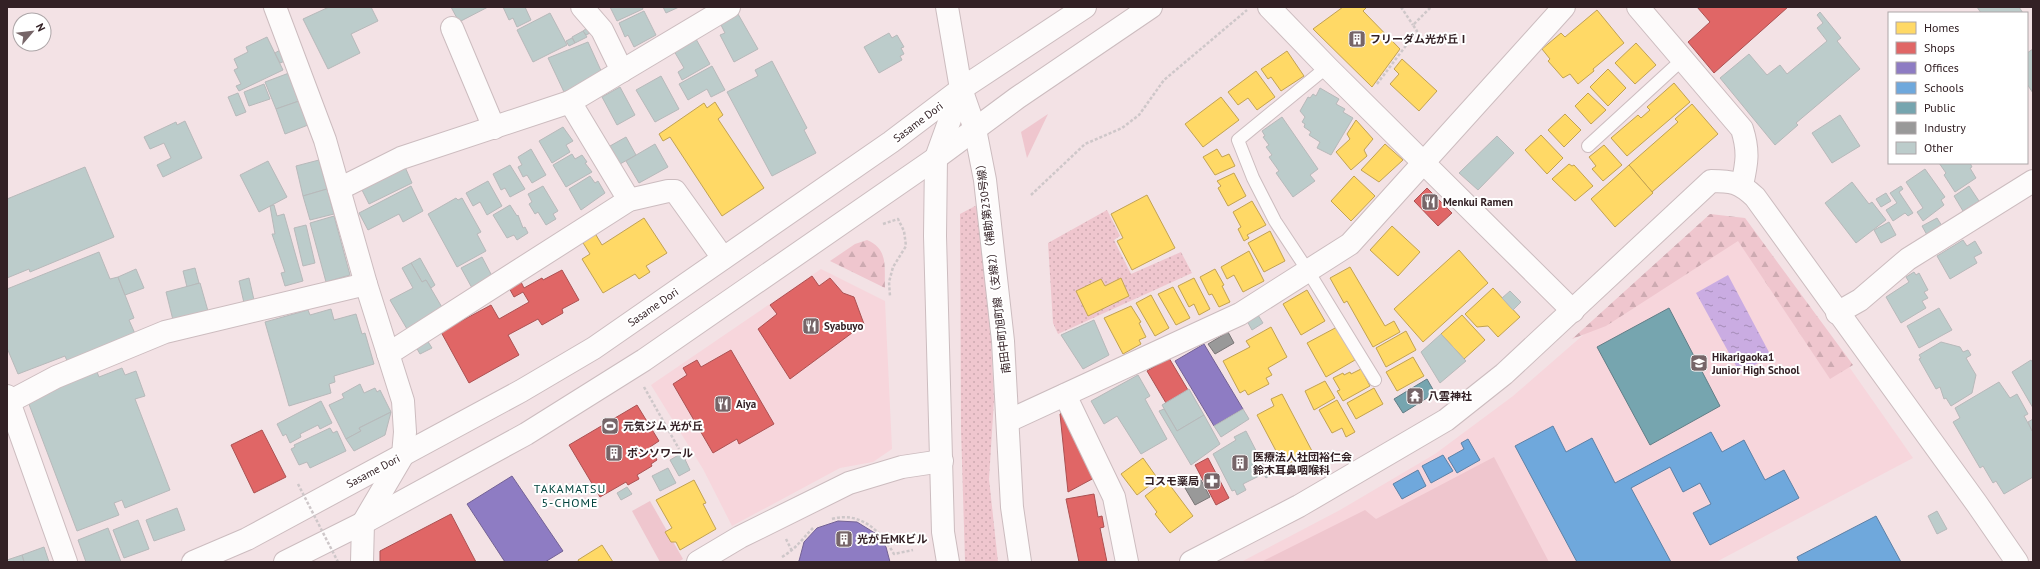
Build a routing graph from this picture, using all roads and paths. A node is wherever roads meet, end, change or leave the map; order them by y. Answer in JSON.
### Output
{"nodes":[{"id":1,"x":275,"y":7,"type":"edge"},
{"id":2,"x":582,"y":7,"type":"edge"},
{"id":3,"x":729,"y":7,"type":"edge"},
{"id":4,"x":947,"y":7,"type":"edge"},
{"id":5,"x":1085,"y":7,"type":"edge"},
{"id":6,"x":1152,"y":7,"type":"edge"},
{"id":7,"x":1250,"y":7,"type":"edge"},
{"id":8,"x":1269,"y":7,"type":"edge"},
{"id":9,"x":1401,"y":7,"type":"edge"},
{"id":10,"x":1431,"y":7,"type":"edge"},
{"id":11,"x":1564,"y":7,"type":"edge"},
{"id":12,"x":1638,"y":7,"type":"edge"},
{"id":13,"x":1413,"y":25,"type":"junction"},
{"id":14,"x":452,"y":28,"type":"dead end"},
{"id":15,"x":1683,"y":59,"type":"junction"},
{"id":16,"x":1327,"y":67,"type":"junction"},
{"id":17,"x":622,"y":71,"type":"junction"},
{"id":18,"x":961,"y":89,"type":"junction"},
{"id":19,"x":570,"y":102,"type":"junction"},
{"id":20,"x":1363,"y":102,"type":"junction"},
{"id":21,"x":494,"y":128,"type":"junction"},
{"id":22,"x":975,"y":129,"type":"junction"},
{"id":23,"x":1588,"y":146,"type":"dead end"},
{"id":24,"x":936,"y":158,"type":"junction"},
{"id":25,"x":1425,"y":163,"type":"junction"},
{"id":26,"x":2033,"y":181,"type":"edge"},
{"id":27,"x":1742,"y":185,"type":"junction"},
{"id":28,"x":339,"y":189,"type":"junction"},
{"id":29,"x":1031,"y":195,"type":"dead end"},
{"id":30,"x":629,"y":200,"type":"junction"},
{"id":31,"x":881,"y":225,"type":"dead end"},
{"id":32,"x":724,"y":258,"type":"junction"},
{"id":33,"x":1308,"y":271,"type":"junction"},
{"id":34,"x":366,"y":284,"type":"junction"},
{"id":35,"x":890,"y":296,"type":"dead end"},
{"id":36,"x":1573,"y":311,"type":"junction"},
{"id":37,"x":1838,"y":313,"type":"junction"},
{"id":38,"x":388,"y":354,"type":"junction"},
{"id":39,"x":1375,"y":380,"type":"dead end"},
{"id":40,"x":642,"y":385,"type":"dead end"},
{"id":41,"x":1065,"y":395,"type":"junction"},
{"id":42,"x":8,"y":400,"type":"edge"},
{"id":43,"x":1008,"y":421,"type":"junction"},
{"id":44,"x":679,"y":449,"type":"dead end"},
{"id":45,"x":403,"y":455,"type":"junction"},
{"id":46,"x":942,"y":461,"type":"junction"},
{"id":47,"x":298,"y":484,"type":"dead end"},
{"id":48,"x":828,"y":520,"type":"dead end"},
{"id":49,"x":363,"y":523,"type":"junction"},
{"id":50,"x":817,"y":525,"type":"dead end"},
{"id":51,"x":913,"y":550,"type":"dead end"},
{"id":52,"x":782,"y":557,"type":"dead end"},
{"id":53,"x":66,"y":562,"type":"edge"},
{"id":54,"x":193,"y":562,"type":"edge"},
{"id":55,"x":285,"y":562,"type":"edge"},
{"id":56,"x":338,"y":562,"type":"edge"},
{"id":57,"x":362,"y":562,"type":"edge"},
{"id":58,"x":698,"y":562,"type":"edge"},
{"id":59,"x":948,"y":562,"type":"edge"},
{"id":60,"x":1020,"y":562,"type":"edge"},
{"id":61,"x":1127,"y":562,"type":"edge"},
{"id":62,"x":1192,"y":562,"type":"edge"},
{"id":63,"x":2017,"y":562,"type":"edge"}],
"edges":[{"from":1,"to":28,"type":"street"},
{"from":2,"to":17,"type":"street"},
{"from":3,"to":17,"type":"street"},
{"from":4,"to":18,"type":"street","name":"南田中町旭町線（支線2）（補助第230号線）"},
{"from":5,"to":18,"type":"street","name":"Sasame Dori"},
{"from":6,"to":22,"type":"street"},
{"from":7,"to":29,"type":"path"},
{"from":8,"to":16,"type":"street"},
{"from":9,"to":13,"type":"path"},
{"from":10,"to":13,"type":"path"},
{"from":11,"to":25,"type":"street"},
{"from":12,"to":15,"type":"street"},
{"from":13,"to":20,"type":"path"},
{"from":14,"to":21,"type":"street"},
{"from":15,"to":23,"type":"lane"},
{"from":15,"to":27,"type":"street"},
{"from":16,"to":20,"type":"street"},
{"from":16,"to":33,"type":"lane"},
{"from":17,"to":19,"type":"street"},
{"from":18,"to":22,"type":"street","name":"南田中町旭町線（支線2）（補助第230号線）"},
{"from":18,"to":24,"type":"street"},
{"from":18,"to":32,"type":"street","name":"Sasame Dori"},
{"from":19,"to":21,"type":"street"},
{"from":19,"to":30,"type":"street"},
{"from":20,"to":25,"type":"street"},
{"from":21,"to":28,"type":"street"},
{"from":22,"to":24,"type":"street"},
{"from":22,"to":43,"type":"street","name":"南田中町旭町線（支線2）（補助第230号線）"},
{"from":24,"to":46,"type":"street"},
{"from":24,"to":49,"type":"street"},
{"from":25,"to":33,"type":"street"},
{"from":25,"to":36,"type":"street"},
{"from":26,"to":37,"type":"street"},
{"from":27,"to":36,"type":"street"},
{"from":27,"to":37,"type":"street"},
{"from":28,"to":34,"type":"street"},
{"from":30,"to":32,"type":"street"},
{"from":30,"to":38,"type":"street"},
{"from":31,"to":35,"type":"path"},
{"from":32,"to":45,"type":"street","name":"Sasame Dori"},
{"from":33,"to":39,"type":"lane"},
{"from":33,"to":41,"type":"street"},
{"from":34,"to":38,"type":"street"},
{"from":34,"to":42,"type":"street"},
{"from":36,"to":62,"type":"street"},
{"from":37,"to":63,"type":"street"},
{"from":38,"to":45,"type":"street"},
{"from":40,"to":44,"type":"path"},
{"from":41,"to":43,"type":"street"},
{"from":41,"to":61,"type":"street"},
{"from":42,"to":53,"type":"street"},
{"from":43,"to":60,"type":"street","name":"南田中町旭町線（支線2）（補助第230号線）"},
{"from":45,"to":49,"type":"street"},
{"from":45,"to":54,"type":"street","name":"Sasame Dori"},
{"from":46,"to":58,"type":"street"},
{"from":46,"to":59,"type":"street"},
{"from":47,"to":56,"type":"path","bridge":true},
{"from":48,"to":51,"type":"path"},
{"from":49,"to":55,"type":"street"},
{"from":49,"to":57,"type":"street"},
{"from":50,"to":52,"type":"path"}]}
